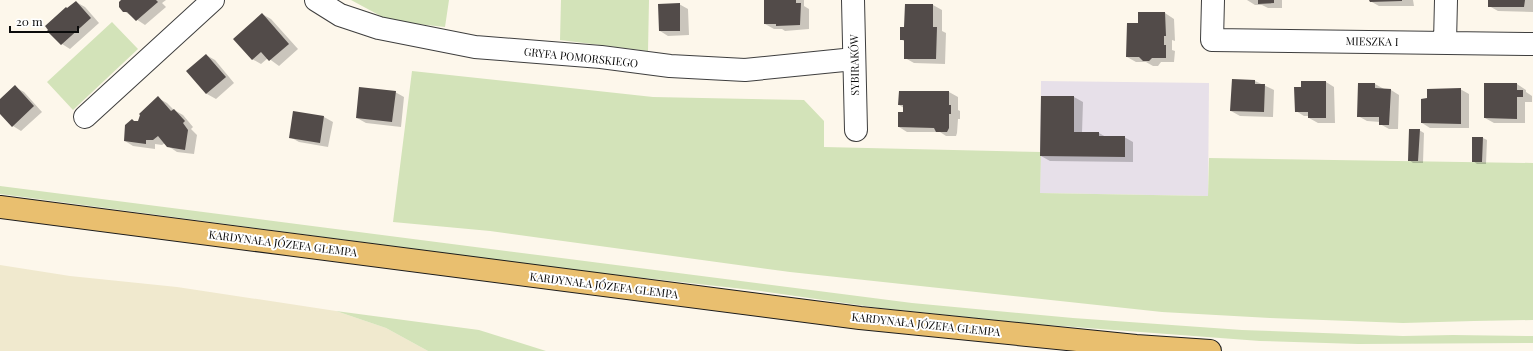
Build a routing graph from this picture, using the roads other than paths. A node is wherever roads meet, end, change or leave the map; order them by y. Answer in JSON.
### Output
{"nodes":[{"id":1,"x":213,"y":0,"type":"edge"},
{"id":2,"x":316,"y":0,"type":"edge"},
{"id":3,"x":853,"y":0,"type":"edge"},
{"id":4,"x":1213,"y":0,"type":"edge"},
{"id":5,"x":1446,"y":0,"type":"edge"},
{"id":6,"x":1445,"y":42,"type":"junction"},
{"id":7,"x":1533,"y":44,"type":"edge"},
{"id":8,"x":854,"y":59,"type":"junction"},
{"id":9,"x":85,"y":117,"type":"dead end"},
{"id":10,"x":856,"y":130,"type":"dead end"},
{"id":11,"x":0,"y":207,"type":"edge"},
{"id":12,"x":1210,"y":351,"type":"edge"}],
"edges":[{"from":1,"to":9,"type":"street"},
{"from":2,"to":8,"type":"street","name":"GRYFA POMORSKIEGO"},
{"from":3,"to":8,"type":"street","name":"SYBIRAKÓW"},
{"from":4,"to":6,"type":"street","name":"MIESZKA I"},
{"from":5,"to":6,"type":"street"},
{"from":6,"to":7,"type":"street","name":"MIESZKA I"},
{"from":8,"to":10,"type":"street","name":"SYBIRAKÓW"},
{"from":11,"to":12,"type":"main road","name":"KARDYNAŁA JÓZEFA GLEMPA"}]}
